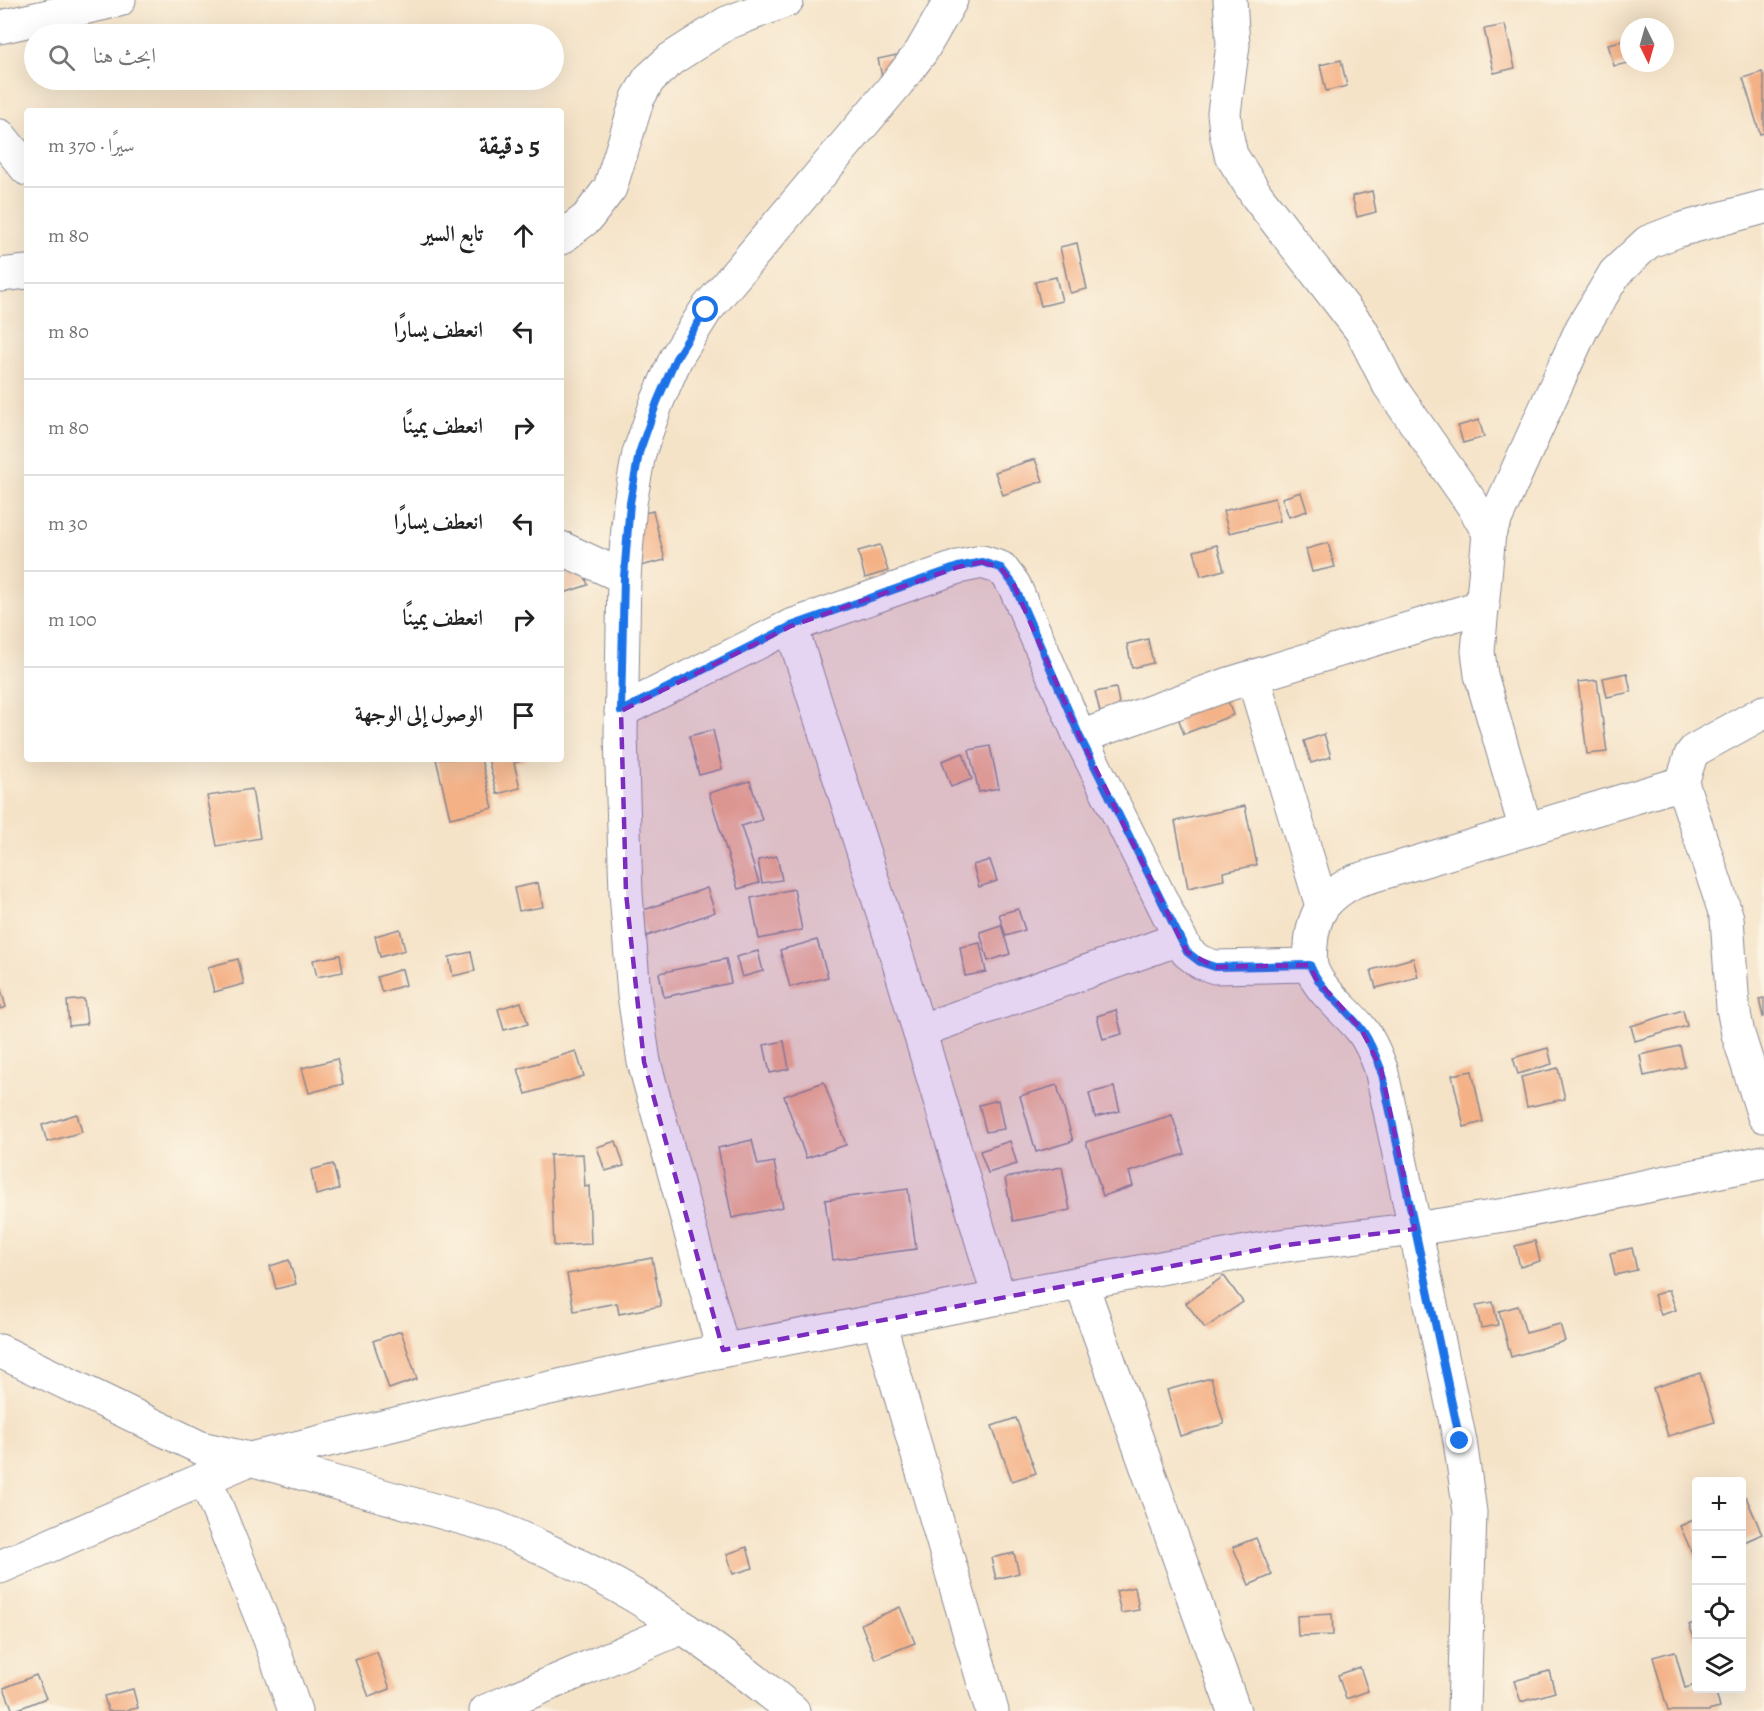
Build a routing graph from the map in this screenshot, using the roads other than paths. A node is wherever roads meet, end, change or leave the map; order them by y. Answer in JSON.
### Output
{"nodes":[{"id":1,"x":119,"y":0,"type":"edge"},
{"id":2,"x":787,"y":0,"type":"edge"},
{"id":3,"x":951,"y":0,"type":"edge"},
{"id":4,"x":1230,"y":0,"type":"edge"},
{"id":5,"x":723,"y":11,"type":"edge"},
{"id":6,"x":0,"y":27,"type":"edge"},
{"id":7,"x":0,"y":136,"type":"edge"},
{"id":8,"x":24,"y":165,"type":"edge"},
{"id":9,"x":1764,"y":207,"type":"edge"},
{"id":10,"x":564,"y":236,"type":"edge"},
{"id":11,"x":24,"y":272,"type":"edge"},
{"id":12,"x":0,"y":275,"type":"edge"},
{"id":13,"x":1489,"y":533,"type":"junction"},
{"id":14,"x":564,"y":549,"type":"edge"},
{"id":15,"x":624,"y":577,"type":"junction"},
{"id":16,"x":1483,"y":606,"type":"junction"},
{"id":17,"x":791,"y":626,"type":"junction"},
{"id":18,"x":1253,"y":677,"type":"junction"},
{"id":19,"x":621,"y":711,"type":"junction"},
{"id":20,"x":1764,"y":712,"type":"edge"},
{"id":21,"x":1080,"y":737,"type":"junction"},
{"id":22,"x":1682,"y":783,"type":"junction"},
{"id":23,"x":1526,"y":830,"type":"junction"},
{"id":24,"x":1322,"y":906,"type":"junction"},
{"id":25,"x":1179,"y":939,"type":"junction"},
{"id":26,"x":1310,"y":965,"type":"junction"},
{"id":27,"x":919,"y":1031,"type":"junction"},
{"id":28,"x":1764,"y":1116,"type":"edge"},
{"id":29,"x":1764,"y":1162,"type":"edge"},
{"id":30,"x":1415,"y":1229,"type":"junction"},
{"id":31,"x":1081,"y":1283,"type":"junction"},
{"id":32,"x":999,"y":1298,"type":"junction"},
{"id":33,"x":879,"y":1321,"type":"junction"},
{"id":34,"x":723,"y":1350,"type":"junction"},
{"id":35,"x":0,"y":1351,"type":"edge"},
{"id":36,"x":250,"y":1458,"type":"junction"},
{"id":37,"x":205,"y":1478,"type":"junction"},
{"id":38,"x":0,"y":1567,"type":"edge"},
{"id":39,"x":683,"y":1628,"type":"junction"},
{"id":40,"x":295,"y":1711,"type":"edge"},
{"id":41,"x":486,"y":1711,"type":"edge"},
{"id":42,"x":794,"y":1711,"type":"edge"},
{"id":43,"x":992,"y":1711,"type":"edge"},
{"id":44,"x":1234,"y":1711,"type":"edge"},
{"id":45,"x":1464,"y":1711,"type":"edge"}],
"edges":[{"from":1,"to":6,"type":"street"},
{"from":2,"to":5,"type":"street"},
{"from":3,"to":15,"type":"street"},
{"from":4,"to":13,"type":"street"},
{"from":5,"to":10,"type":"street"},
{"from":7,"to":8,"type":"street"},
{"from":9,"to":13,"type":"street"},
{"from":11,"to":12,"type":"street"},
{"from":13,"to":16,"type":"street"},
{"from":14,"to":15,"type":"street"},
{"from":15,"to":19,"type":"street"},
{"from":16,"to":18,"type":"street"},
{"from":16,"to":23,"type":"street"},
{"from":17,"to":19,"type":"street"},
{"from":17,"to":21,"type":"street"},
{"from":17,"to":27,"type":"street"},
{"from":18,"to":21,"type":"street"},
{"from":18,"to":24,"type":"street"},
{"from":19,"to":34,"type":"street"},
{"from":20,"to":22,"type":"street"},
{"from":21,"to":25,"type":"street"},
{"from":22,"to":23,"type":"street"},
{"from":22,"to":28,"type":"street"},
{"from":23,"to":24,"type":"street"},
{"from":24,"to":26,"type":"street"},
{"from":25,"to":26,"type":"street"},
{"from":25,"to":27,"type":"street"},
{"from":26,"to":30,"type":"street"},
{"from":27,"to":32,"type":"street"},
{"from":29,"to":30,"type":"street"},
{"from":30,"to":31,"type":"street"},
{"from":30,"to":45,"type":"street"},
{"from":31,"to":32,"type":"street"},
{"from":31,"to":44,"type":"street"},
{"from":32,"to":33,"type":"street"},
{"from":33,"to":34,"type":"street"},
{"from":33,"to":43,"type":"street"},
{"from":34,"to":36,"type":"street"},
{"from":35,"to":36,"type":"street"},
{"from":36,"to":37,"type":"street"},
{"from":36,"to":39,"type":"street"},
{"from":37,"to":38,"type":"street"},
{"from":37,"to":40,"type":"street"},
{"from":39,"to":41,"type":"street"},
{"from":39,"to":42,"type":"street"}]}
